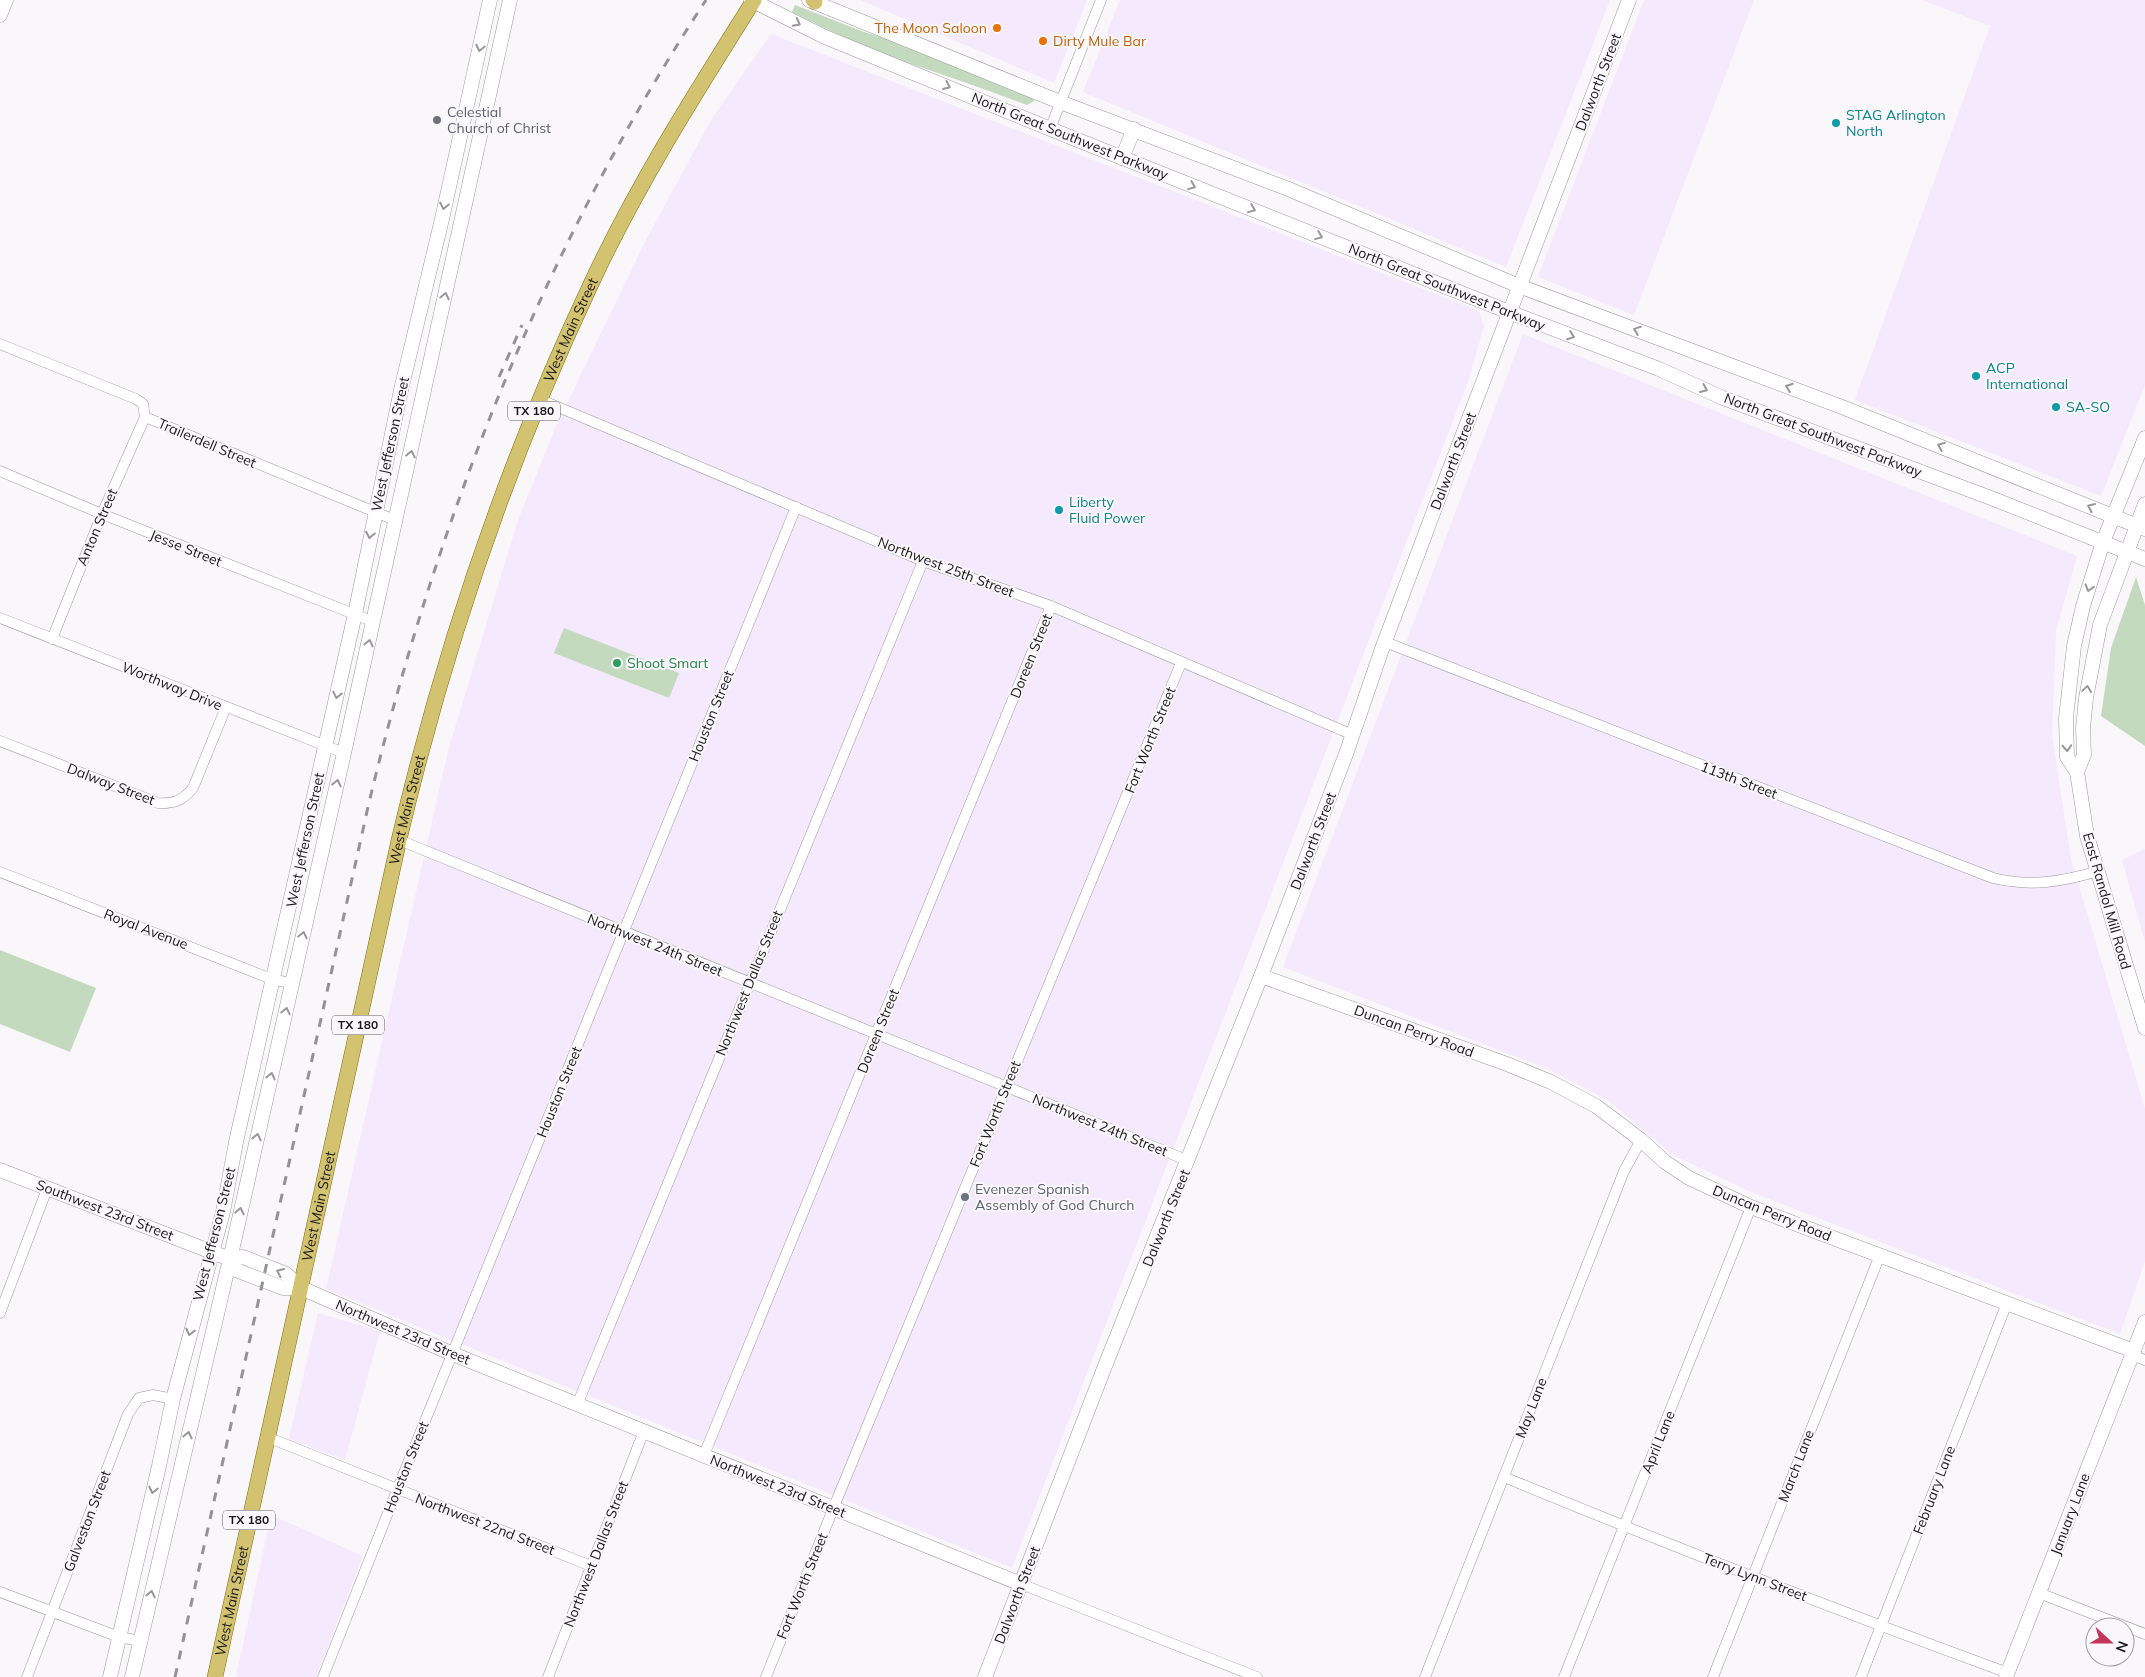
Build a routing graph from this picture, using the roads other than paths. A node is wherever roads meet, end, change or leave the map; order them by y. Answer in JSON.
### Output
{"nodes":[{"id":1,"x":6,"y":0,"type":"edge"},
{"id":2,"x":490,"y":0,"type":"edge"},
{"id":3,"x":510,"y":0,"type":"edge"},
{"id":4,"x":753,"y":0,"type":"edge"},
{"id":5,"x":1101,"y":0,"type":"edge"},
{"id":6,"x":1629,"y":0,"type":"edge"},
{"id":7,"x":812,"y":1,"type":"edge"},
{"id":8,"x":0,"y":15,"type":"edge"},
{"id":9,"x":484,"y":27,"type":"junction"},
{"id":10,"x":504,"y":33,"type":"junction"},
{"id":11,"x":1060,"y":102,"type":"junction"},
{"id":12,"x":1050,"y":129,"type":"junction"},
{"id":13,"x":1134,"y":129,"type":"junction"},
{"id":14,"x":1122,"y":158,"type":"junction"},
{"id":15,"x":453,"y":169,"type":"junction"},
{"id":16,"x":473,"y":173,"type":"junction"},
{"id":17,"x":1519,"y":286,"type":"junction"},
{"id":18,"x":1509,"y":312,"type":"junction"},
{"id":19,"x":0,"y":344,"type":"edge"},
{"id":20,"x":409,"y":355,"type":"junction"},
{"id":21,"x":431,"y":360,"type":"junction"},
{"id":22,"x":538,"y":399,"type":"junction"},
{"id":23,"x":145,"y":417,"type":"junction"},
{"id":24,"x":2145,"y":438,"type":"edge"},
{"id":25,"x":384,"y":468,"type":"junction"},
{"id":26,"x":0,"y":472,"type":"edge"},
{"id":27,"x":407,"y":475,"type":"junction"},
{"id":28,"x":2145,"y":504,"type":"edge"},
{"id":29,"x":796,"y":507,"type":"junction"},
{"id":30,"x":375,"y":513,"type":"junction"},
{"id":31,"x":102,"y":514,"type":"junction"},
{"id":32,"x":2114,"y":517,"type":"junction"},
{"id":33,"x":396,"y":521,"type":"junction"},
{"id":34,"x":2141,"y":528,"type":"edge"},
{"id":35,"x":2103,"y":542,"type":"junction"},
{"id":36,"x":2126,"y":552,"type":"junction"},
{"id":37,"x":2145,"y":559,"type":"edge"},
{"id":38,"x":922,"y":561,"type":"junction"},
{"id":39,"x":1051,"y":606,"type":"junction"},
{"id":40,"x":355,"y":614,"type":"junction"},
{"id":41,"x":0,"y":618,"type":"edge"},
{"id":42,"x":374,"y":622,"type":"junction"},
{"id":43,"x":52,"y":639,"type":"junction"},
{"id":44,"x":1385,"y":642,"type":"junction"},
{"id":45,"x":1181,"y":663,"type":"junction"},
{"id":46,"x":226,"y":707,"type":"junction"},
{"id":47,"x":1353,"y":735,"type":"junction"},
{"id":48,"x":0,"y":741,"type":"edge"},
{"id":49,"x":326,"y":746,"type":"junction"},
{"id":50,"x":344,"y":753,"type":"junction"},
{"id":51,"x":2077,"y":772,"type":"junction"},
{"id":52,"x":399,"y":840,"type":"junction"},
{"id":53,"x":2098,"y":871,"type":"junction"},
{"id":54,"x":0,"y":872,"type":"edge"},
{"id":55,"x":623,"y":933,"type":"junction"},
{"id":56,"x":1261,"y":976,"type":"junction"},
{"id":57,"x":274,"y":980,"type":"junction"},
{"id":58,"x":292,"y":983,"type":"junction"},
{"id":59,"x":749,"y":983,"type":"junction"},
{"id":60,"x":2145,"y":1028,"type":"edge"},
{"id":61,"x":876,"y":1034,"type":"junction"},
{"id":62,"x":1006,"y":1087,"type":"junction"},
{"id":63,"x":244,"y":1111,"type":"junction"},
{"id":64,"x":262,"y":1114,"type":"junction"},
{"id":65,"x":1641,"y":1140,"type":"junction"},
{"id":66,"x":1189,"y":1161,"type":"junction"},
{"id":67,"x":0,"y":1170,"type":"edge"},
{"id":68,"x":47,"y":1189,"type":"junction"},
{"id":69,"x":1751,"y":1207,"type":"junction"},
{"id":70,"x":211,"y":1250,"type":"junction"},
{"id":71,"x":1880,"y":1255,"type":"junction"},
{"id":72,"x":230,"y":1259,"type":"junction"},
{"id":73,"x":301,"y":1288,"type":"junction"},
{"id":74,"x":2006,"y":1303,"type":"junction"},
{"id":75,"x":0,"y":1313,"type":"edge"},
{"id":76,"x":2145,"y":1322,"type":"edge"},
{"id":77,"x":453,"y":1354,"type":"junction"},
{"id":78,"x":2137,"y":1356,"type":"edge"},
{"id":79,"x":172,"y":1399,"type":"junction"},
{"id":80,"x":577,"y":1404,"type":"junction"},
{"id":81,"x":644,"y":1432,"type":"junction"},
{"id":82,"x":267,"y":1437,"type":"junction"},
{"id":83,"x":704,"y":1456,"type":"junction"},
{"id":84,"x":1504,"y":1477,"type":"junction"},
{"id":85,"x":397,"y":1490,"type":"junction"},
{"id":86,"x":833,"y":1509,"type":"junction"},
{"id":87,"x":1624,"y":1527,"type":"junction"},
{"id":88,"x":591,"y":1566,"type":"junction"},
{"id":89,"x":1753,"y":1576,"type":"junction"},
{"id":90,"x":1021,"y":1584,"type":"junction"},
{"id":91,"x":0,"y":1592,"type":"edge"},
{"id":92,"x":2039,"y":1593,"type":"junction"},
{"id":93,"x":52,"y":1612,"type":"junction"},
{"id":94,"x":1881,"y":1625,"type":"junction"},
{"id":95,"x":2145,"y":1634,"type":"edge"},
{"id":96,"x":119,"y":1637,"type":"junction"},
{"id":97,"x":140,"y":1641,"type":"junction"},
{"id":98,"x":2007,"y":1675,"type":"edge"},
{"id":99,"x":218,"y":1676,"type":"edge"},
{"id":100,"x":27,"y":1677,"type":"edge"},
{"id":101,"x":110,"y":1677,"type":"edge"},
{"id":102,"x":132,"y":1677,"type":"edge"},
{"id":103,"x":323,"y":1677,"type":"edge"},
{"id":104,"x":548,"y":1677,"type":"edge"},
{"id":105,"x":766,"y":1677,"type":"edge"},
{"id":106,"x":986,"y":1677,"type":"edge"},
{"id":107,"x":1257,"y":1677,"type":"edge"},
{"id":108,"x":1425,"y":1677,"type":"edge"},
{"id":109,"x":1564,"y":1677,"type":"edge"},
{"id":110,"x":1713,"y":1677,"type":"edge"},
{"id":111,"x":1861,"y":1677,"type":"edge"}],
"edges":[{"from":1,"to":8,"type":"main road"},
{"from":2,"to":9,"type":"main road","name":"West Jefferson Street"},
{"from":3,"to":10,"type":"main road","name":"West Jefferson Street"},
{"from":4,"to":12,"type":"main road","name":"North Great Southwest Parkway","one_way":true},
{"from":4,"to":22,"type":"main road","name":"West Main Street","number":"TX 180"},
{"from":5,"to":11,"type":"street"},
{"from":6,"to":17,"type":"main road","name":"Dalworth Street"},
{"from":7,"to":11,"type":"main road","name":"North Great Southwest Parkway"},
{"from":9,"to":10,"type":"main road"},
{"from":9,"to":15,"type":"main road","name":"West Jefferson Street","one_way":true},
{"from":10,"to":16,"type":"main road","name":"West Jefferson Street"},
{"from":11,"to":12,"type":"street"},
{"from":11,"to":13,"type":"main road","name":"North Great Southwest Parkway"},
{"from":12,"to":14,"type":"main road","name":"North Great Southwest Parkway"},
{"from":13,"to":14,"type":"main road"},
{"from":13,"to":17,"type":"main road","name":"North Great Southwest Parkway"},
{"from":14,"to":18,"type":"main road","name":"North Great Southwest Parkway","one_way":true},
{"from":15,"to":16,"type":"main road"},
{"from":15,"to":20,"type":"main road","name":"West Jefferson Street","one_way":true},
{"from":21,"to":16,"type":"main road","name":"West Jefferson Street","one_way":true},
{"from":17,"to":18,"type":"main road","name":"Dalworth Street"},
{"from":32,"to":17,"type":"main road","name":"North Great Southwest Parkway","one_way":true},
{"from":18,"to":35,"type":"main road","name":"North Great Southwest Parkway","one_way":true},
{"from":18,"to":44,"type":"main road","name":"Dalworth Street"},
{"from":19,"to":23,"type":"street","name":"Trailerdell Street"},
{"from":20,"to":21,"type":"main road"},
{"from":20,"to":25,"type":"main road","name":"West Jefferson Street"},
{"from":27,"to":21,"type":"main road","name":"West Jefferson Street","one_way":true},
{"from":22,"to":29,"type":"street","name":"Northwest 25th Street"},
{"from":22,"to":52,"type":"main road","name":"West Main Street","number":"TX 180"},
{"from":23,"to":30,"type":"street","name":"Trailerdell Street"},
{"from":23,"to":31,"type":"street","name":"Anton Street"},
{"from":24,"to":32,"type":"main road","name":"East Randol Mill Road"},
{"from":25,"to":27,"type":"main road"},
{"from":25,"to":30,"type":"main road","name":"West Jefferson Street"},
{"from":26,"to":31,"type":"street","name":"Jesse Street"},
{"from":27,"to":33,"type":"main road","name":"West Jefferson Street"},
{"from":28,"to":34,"type":"main road","name":"East Randol Mill Road"},
{"from":29,"to":38,"type":"street","name":"Northwest 25th Street"},
{"from":29,"to":55,"type":"street","name":"Houston Street"},
{"from":30,"to":33,"type":"street","name":"Trailerdell Street"},
{"from":30,"to":40,"type":"main road","name":"West Jefferson Street","one_way":true},
{"from":31,"to":40,"type":"street","name":"Jesse Street"},
{"from":31,"to":43,"type":"street","name":"Anton Street"},
{"from":32,"to":34,"type":"main road","name":"North Great Southwest Parkway"},
{"from":32,"to":35,"type":"main road","name":"East Randol Mill Road"},
{"from":33,"to":42,"type":"main road","name":"West Jefferson Street"},
{"from":34,"to":36,"type":"main road","name":"East Randol Mill Road"},
{"from":35,"to":36,"type":"main road","name":"North Great Southwest Parkway"},
{"from":35,"to":51,"type":"main road","name":"East Randol Mill Road","one_way":true},
{"from":36,"to":37,"type":"main road","name":"North Great Southwest Parkway"},
{"from":51,"to":36,"type":"main road","name":"East Randol Mill Road","one_way":true},
{"from":38,"to":39,"type":"street","name":"Northwest 25th Street"},
{"from":38,"to":59,"type":"street","name":"Northwest Dallas Street"},
{"from":39,"to":45,"type":"street","name":"Northwest 25th Street"},
{"from":39,"to":61,"type":"street","name":"Doreen Street"},
{"from":40,"to":42,"type":"street","name":"Jesse Street"},
{"from":40,"to":49,"type":"main road","name":"West Jefferson Street","one_way":true},
{"from":41,"to":43,"type":"street","name":"Worthway Drive"},
{"from":50,"to":42,"type":"main road","name":"West Jefferson Street","one_way":true},
{"from":43,"to":46,"type":"street","name":"Worthway Drive"},
{"from":44,"to":47,"type":"main road","name":"Dalworth Street"},
{"from":44,"to":53,"type":"street","name":"113th Street"},
{"from":45,"to":47,"type":"street","name":"Northwest 25th Street"},
{"from":45,"to":62,"type":"street","name":"Fort Worth Street"},
{"from":46,"to":48,"type":"street","name":"Dalway Street"},
{"from":46,"to":49,"type":"street","name":"Worthway Drive"},
{"from":47,"to":56,"type":"main road","name":"Dalworth Street"},
{"from":49,"to":50,"type":"street","name":"Worthway Drive"},
{"from":49,"to":57,"type":"main road","name":"West Jefferson Street"},
{"from":58,"to":50,"type":"main road","name":"West Jefferson Street","one_way":true},
{"from":51,"to":53,"type":"main road","name":"East Randol Mill Road"},
{"from":52,"to":55,"type":"street","name":"Northwest 24th Street"},
{"from":52,"to":73,"type":"main road","name":"West Main Street","number":"TX 180"},
{"from":53,"to":60,"type":"main road","name":"East Randol Mill Road"},
{"from":54,"to":57,"type":"street","name":"Royal Avenue"},
{"from":55,"to":59,"type":"street","name":"Northwest 24th Street"},
{"from":55,"to":77,"type":"street","name":"Houston Street"},
{"from":56,"to":65,"type":"main road","name":"Duncan Perry Road"},
{"from":56,"to":66,"type":"main road","name":"Dalworth Street"},
{"from":57,"to":58,"type":"street","name":"Royal Avenue"},
{"from":57,"to":63,"type":"main road","name":"West Jefferson Street"},
{"from":64,"to":58,"type":"main road","name":"West Jefferson Street","one_way":true},
{"from":59,"to":61,"type":"street","name":"Northwest 24th Street"},
{"from":59,"to":80,"type":"street","name":"Northwest Dallas Street"},
{"from":61,"to":62,"type":"street","name":"Northwest 24th Street"},
{"from":61,"to":83,"type":"street","name":"Doreen Street"},
{"from":62,"to":66,"type":"street","name":"Northwest 24th Street"},
{"from":62,"to":86,"type":"street","name":"Fort Worth Street"},
{"from":63,"to":64,"type":"main road"},
{"from":63,"to":70,"type":"main road","name":"West Jefferson Street"},
{"from":72,"to":64,"type":"main road","name":"West Jefferson Street","one_way":true},
{"from":65,"to":69,"type":"main road","name":"Duncan Perry Road"},
{"from":65,"to":84,"type":"street","name":"May Lane"},
{"from":66,"to":90,"type":"main road","name":"Dalworth Street"},
{"from":67,"to":68,"type":"main road","name":"Southwest 23rd Street"},
{"from":68,"to":70,"type":"main road","name":"Southwest 23rd Street"},
{"from":68,"to":75,"type":"street"},
{"from":69,"to":71,"type":"main road","name":"Duncan Perry Road"},
{"from":69,"to":87,"type":"street","name":"April Lane"},
{"from":70,"to":72,"type":"main road","name":"Northwest 23rd Street"},
{"from":70,"to":79,"type":"main road","name":"West Jefferson Street","one_way":true},
{"from":71,"to":74,"type":"main road","name":"Duncan Perry Road"},
{"from":71,"to":89,"type":"street","name":"March Lane"},
{"from":72,"to":73,"type":"main road","name":"Northwest 23rd Street"},
{"from":97,"to":72,"type":"main road","name":"West Jefferson Street","one_way":true},
{"from":73,"to":77,"type":"main road","name":"Northwest 23rd Street"},
{"from":73,"to":82,"type":"main road","name":"West Main Street","number":"TX 180"},
{"from":74,"to":78,"type":"main road","name":"Duncan Perry Road"},
{"from":74,"to":94,"type":"street","name":"February Lane"},
{"from":76,"to":78,"type":"main road"},
{"from":77,"to":80,"type":"main road","name":"Northwest 23rd Street"},
{"from":77,"to":85,"type":"street","name":"Houston Street"},
{"from":78,"to":92,"type":"main road","name":"January Lane"},
{"from":79,"to":93,"type":"street","name":"Galveston Street"},
{"from":79,"to":96,"type":"main road","name":"West Jefferson Street","one_way":true},
{"from":80,"to":81,"type":"main road","name":"Northwest 23rd Street"},
{"from":81,"to":83,"type":"main road","name":"Northwest 23rd Street"},
{"from":81,"to":88,"type":"street","name":"Northwest Dallas Street"},
{"from":82,"to":85,"type":"street","name":"Northwest 22nd Street"},
{"from":82,"to":99,"type":"main road","name":"West Main Street","number":"TX 180"},
{"from":83,"to":86,"type":"main road","name":"Northwest 23rd Street"},
{"from":84,"to":87,"type":"street","name":"Terry Lynn Street"},
{"from":84,"to":108,"type":"street","name":"May Lane"},
{"from":85,"to":88,"type":"street","name":"Northwest 22nd Street"},
{"from":85,"to":103,"type":"street","name":"Houston Street"},
{"from":86,"to":90,"type":"main road","name":"Northwest 23rd Street"},
{"from":86,"to":105,"type":"street","name":"Fort Worth Street"},
{"from":87,"to":89,"type":"street","name":"Terry Lynn Street"},
{"from":87,"to":109,"type":"street","name":"April Lane"},
{"from":88,"to":104,"type":"street","name":"Northwest Dallas Street"},
{"from":89,"to":94,"type":"street","name":"Terry Lynn Street"},
{"from":89,"to":110,"type":"street","name":"March Lane"},
{"from":90,"to":106,"type":"main road","name":"Dalworth Street"},
{"from":90,"to":107,"type":"street","name":"Northwest 23rd Street"},
{"from":91,"to":93,"type":"street"},
{"from":92,"to":95,"type":"street"},
{"from":92,"to":98,"type":"main road","name":"January Lane"},
{"from":93,"to":96,"type":"street"},
{"from":93,"to":100,"type":"street","name":"Galveston Street"},
{"from":94,"to":98,"type":"street","name":"Terry Lynn Street"},
{"from":94,"to":111,"type":"street","name":"February Lane"},
{"from":96,"to":97,"type":"street"},
{"from":96,"to":101,"type":"main road","name":"West Jefferson Street"},
{"from":97,"to":102,"type":"main road","name":"West Jefferson Street"}]}
